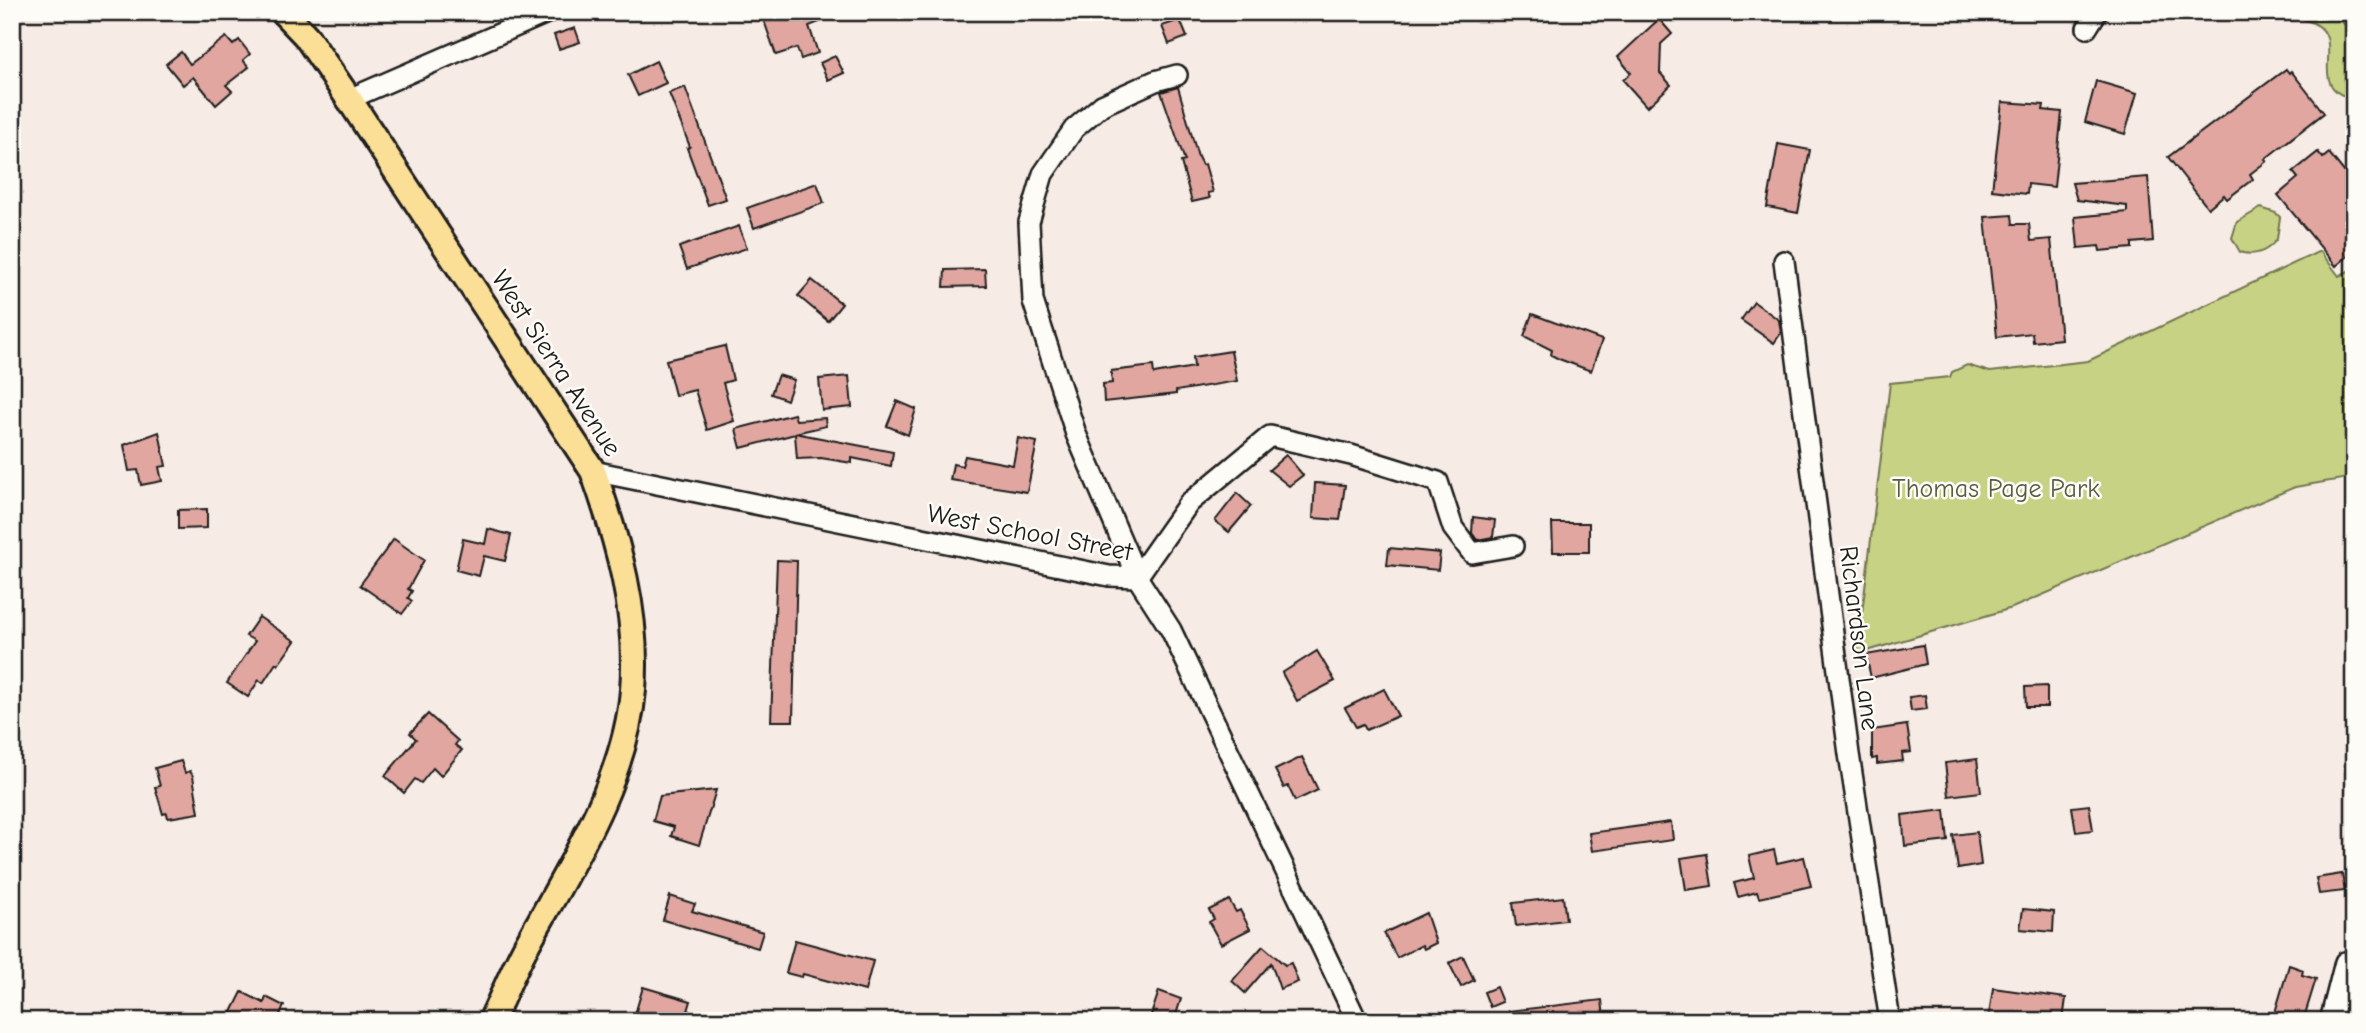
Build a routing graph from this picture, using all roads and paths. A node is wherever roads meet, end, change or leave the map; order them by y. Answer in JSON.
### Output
{"nodes":[{"id":1,"x":283,"y":12,"type":"edge"},
{"id":2,"x":550,"y":12,"type":"edge"},
{"id":3,"x":1177,"y":75,"type":"dead end"},
{"id":4,"x":349,"y":99,"type":"junction"},
{"id":5,"x":1784,"y":261,"type":"dead end"},
{"id":6,"x":593,"y":471,"type":"junction"},
{"id":7,"x":1513,"y":546,"type":"dead end"},
{"id":8,"x":1138,"y":577,"type":"junction"},
{"id":9,"x":2345,"y":962,"type":"dead end"},
{"id":10,"x":491,"y":1021,"type":"edge"},
{"id":11,"x":1357,"y":1021,"type":"edge"},
{"id":12,"x":1891,"y":1021,"type":"edge"},
{"id":13,"x":2330,"y":1021,"type":"edge"}],
"edges":[{"from":1,"to":4,"type":"main road","name":"West Sierra Avenue"},
{"from":2,"to":4,"type":"street"},
{"from":3,"to":8,"type":"street"},
{"from":4,"to":6,"type":"main road","name":"West Sierra Avenue"},
{"from":5,"to":12,"type":"street","name":"Richardson Lane"},
{"from":6,"to":8,"type":"street","name":"West School Street"},
{"from":6,"to":10,"type":"main road","name":"West Sierra Avenue"},
{"from":7,"to":8,"type":"street"},
{"from":8,"to":11,"type":"street","name":"West School Street"},
{"from":9,"to":13,"type":"street"}]}
